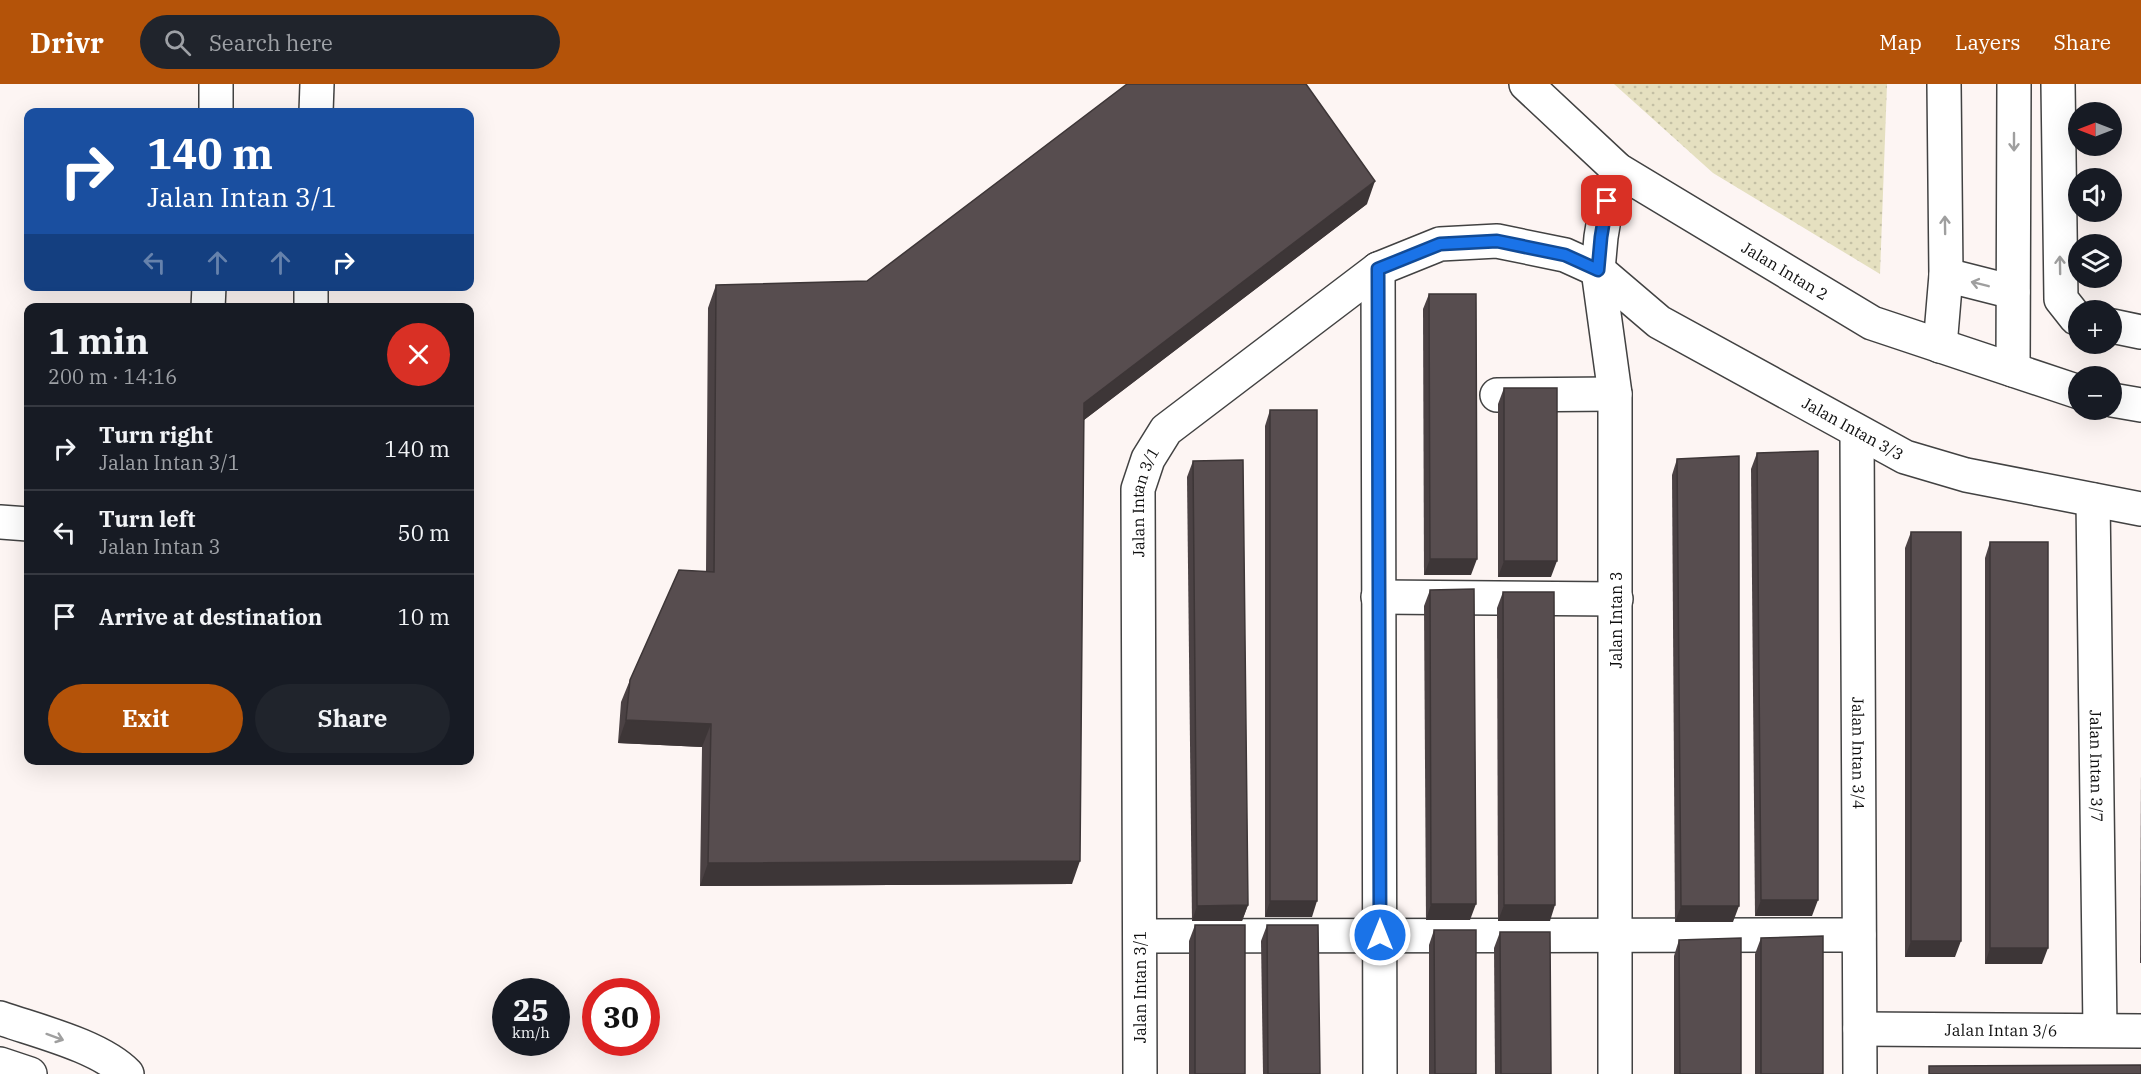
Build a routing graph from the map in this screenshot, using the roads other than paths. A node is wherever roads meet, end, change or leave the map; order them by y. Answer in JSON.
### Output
{"nodes":[{"id":1,"x":216,"y":84,"type":"edge"},
{"id":2,"x":317,"y":84,"type":"edge"},
{"id":3,"x":1526,"y":84,"type":"edge"},
{"id":4,"x":1944,"y":84,"type":"edge"},
{"id":5,"x":2014,"y":84,"type":"edge"},
{"id":6,"x":2058,"y":84,"type":"edge"},
{"id":7,"x":216,"y":108,"type":"edge"},
{"id":8,"x":316,"y":108,"type":"edge"},
{"id":9,"x":1618,"y":170,"type":"junction"},
{"id":10,"x":1378,"y":269,"type":"junction"},
{"id":11,"x":1598,"y":270,"type":"junction"},
{"id":12,"x":1946,"y":275,"type":"junction"},
{"id":13,"x":2013,"y":292,"type":"junction"},
{"id":14,"x":2068,"y":308,"type":"edge"},
{"id":15,"x":2122,"y":328,"type":"edge"},
{"id":16,"x":2141,"y":332,"type":"edge"},
{"id":17,"x":1941,"y":346,"type":"junction"},
{"id":18,"x":2013,"y":370,"type":"junction"},
{"id":19,"x":2068,"y":388,"type":"edge"},
{"id":20,"x":1615,"y":394,"type":"junction"},
{"id":21,"x":1497,"y":395,"type":"dead end"},
{"id":22,"x":2122,"y":402,"type":"edge"},
{"id":23,"x":2141,"y":405,"type":"edge"},
{"id":24,"x":1857,"y":432,"type":"junction"},
{"id":25,"x":2093,"y":500,"type":"junction"},
{"id":26,"x":2141,"y":510,"type":"edge"},
{"id":27,"x":0,"y":522,"type":"edge"},
{"id":28,"x":24,"y":524,"type":"edge"},
{"id":29,"x":1378,"y":597,"type":"junction"},
{"id":30,"x":1616,"y":598,"type":"junction"},
{"id":31,"x":1380,"y":935,"type":"junction"},
{"id":32,"x":1859,"y":935,"type":"junction"},
{"id":33,"x":1140,"y":936,"type":"junction"},
{"id":34,"x":1616,"y":936,"type":"junction"},
{"id":35,"x":0,"y":1018,"type":"edge"},
{"id":36,"x":1860,"y":1029,"type":"junction"},
{"id":37,"x":2100,"y":1030,"type":"junction"},
{"id":38,"x":2141,"y":1031,"type":"edge"},
{"id":39,"x":0,"y":1064,"type":"edge"},
{"id":40,"x":30,"y":1074,"type":"edge"},
{"id":41,"x":127,"y":1074,"type":"edge"},
{"id":42,"x":1140,"y":1074,"type":"edge"},
{"id":43,"x":1380,"y":1074,"type":"edge"},
{"id":44,"x":1615,"y":1074,"type":"edge"},
{"id":45,"x":1860,"y":1074,"type":"edge"}],
"edges":[{"from":1,"to":7,"type":"street"},
{"from":2,"to":8,"type":"street"},
{"from":3,"to":9,"type":"street","name":"Jalan Intan 2"},
{"from":12,"to":4,"type":"street","one_way":true},
{"from":5,"to":13,"type":"street","one_way":true},
{"from":14,"to":6,"type":"street","one_way":true},
{"from":9,"to":11,"type":"street","name":"Jalan Intan 3"},
{"from":9,"to":17,"type":"street","name":"Jalan Intan 2"},
{"from":10,"to":11,"type":"street","name":"Jalan Intan 3/1"},
{"from":10,"to":29,"type":"street"},
{"from":10,"to":33,"type":"street","name":"Jalan Intan 3/1"},
{"from":11,"to":20,"type":"street","name":"Jalan Intan 3"},
{"from":11,"to":24,"type":"street","name":"Jalan Intan 3/3"},
{"from":13,"to":12,"type":"street","one_way":true},
{"from":12,"to":17,"type":"street"},
{"from":13,"to":18,"type":"street"},
{"from":15,"to":16,"type":"street"},
{"from":17,"to":18,"type":"street","name":"Jalan Intan 2"},
{"from":18,"to":19,"type":"street","name":"Jalan Intan 2"},
{"from":20,"to":21,"type":"street"},
{"from":20,"to":30,"type":"street","name":"Jalan Intan 3"},
{"from":22,"to":23,"type":"street"},
{"from":24,"to":25,"type":"street","name":"Jalan Intan 3/3"},
{"from":24,"to":32,"type":"street","name":"Jalan Intan 3/4"},
{"from":25,"to":26,"type":"street","name":"Jalan Intan 3/3"},
{"from":25,"to":37,"type":"street","name":"Jalan Intan 3/7"},
{"from":27,"to":28,"type":"street"},
{"from":29,"to":30,"type":"street"},
{"from":29,"to":31,"type":"street"},
{"from":30,"to":34,"type":"street","name":"Jalan Intan 3"},
{"from":31,"to":33,"type":"street"},
{"from":31,"to":34,"type":"street"},
{"from":31,"to":43,"type":"street"},
{"from":32,"to":34,"type":"street"},
{"from":32,"to":36,"type":"street","name":"Jalan Intan 3/4"},
{"from":33,"to":42,"type":"street","name":"Jalan Intan 3/1"},
{"from":34,"to":44,"type":"street","name":"Jalan Intan 3"},
{"from":35,"to":41,"type":"street","one_way":true},
{"from":36,"to":37,"type":"street","name":"Jalan Intan 3/6"},
{"from":36,"to":45,"type":"street","name":"Jalan Intan 3/4"},
{"from":37,"to":38,"type":"street","name":"Jalan Intan 3/6"},
{"from":39,"to":40,"type":"street"}]}
